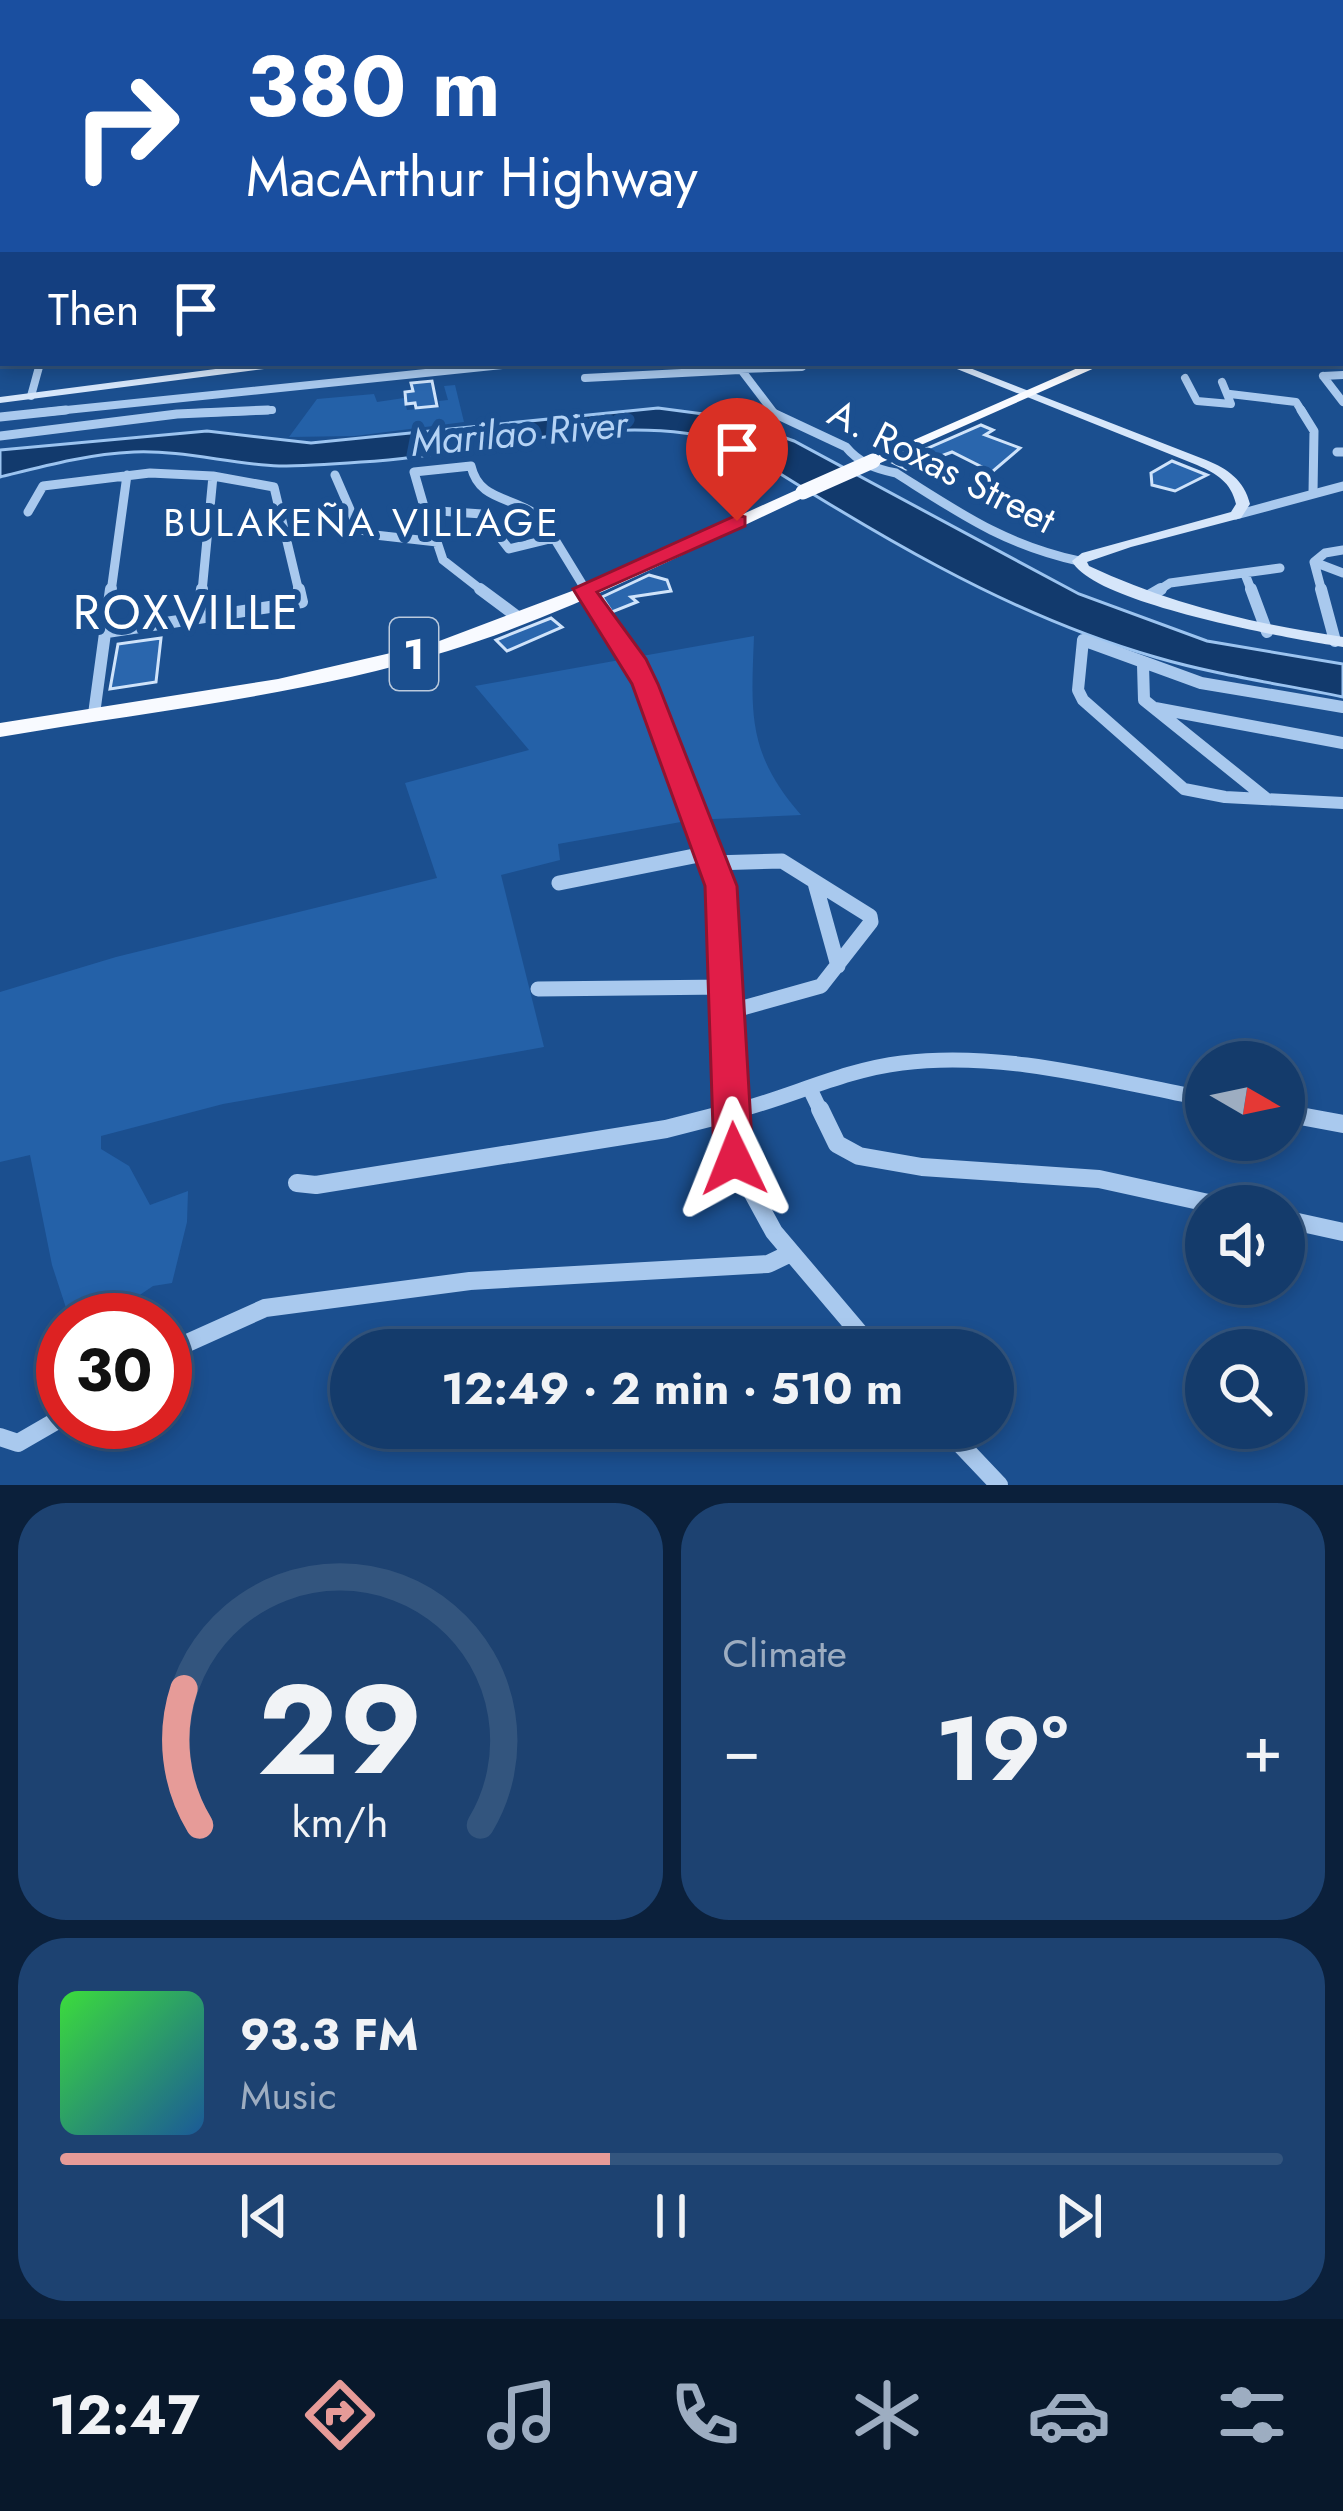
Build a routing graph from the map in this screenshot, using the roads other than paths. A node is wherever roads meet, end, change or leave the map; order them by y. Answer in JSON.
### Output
{"nodes":[{"id":1,"x":267,"y":366,"type":"edge"},
{"id":2,"x":460,"y":366,"type":"edge"},
{"id":3,"x":954,"y":366,"type":"edge"},
{"id":4,"x":1075,"y":366,"type":"edge"},
{"id":5,"x":1092,"y":366,"type":"edge"},
{"id":6,"x":39,"y":367,"type":"dead end"},
{"id":7,"x":739,"y":368,"type":"edge"},
{"id":8,"x":802,"y":368,"type":"dead end"},
{"id":9,"x":1343,"y":375,"type":"edge"},
{"id":10,"x":198,"y":376,"type":"junction"},
{"id":11,"x":585,"y":378,"type":"dead end"},
{"id":12,"x":1185,"y":378,"type":"dead end"},
{"id":13,"x":1222,"y":382,"type":"dead end"},
{"id":14,"x":1339,"y":390,"type":"edge"},
{"id":15,"x":76,"y":391,"type":"junction"},
{"id":16,"x":1025,"y":393,"type":"junction"},
{"id":17,"x":1230,"y":394,"type":"junction"},
{"id":18,"x":32,"y":396,"type":"junction"},
{"id":19,"x":187,"y":396,"type":"junction"},
{"id":20,"x":0,"y":400,"type":"edge"},
{"id":21,"x":1343,"y":402,"type":"edge"},
{"id":22,"x":69,"y":408,"type":"junction"},
{"id":23,"x":272,"y":410,"type":"dead end"},
{"id":24,"x":176,"y":413,"type":"junction"},
{"id":25,"x":0,"y":417,"type":"edge"},
{"id":26,"x":0,"y":436,"type":"edge"},
{"id":27,"x":127,"y":475,"type":"junction"},
{"id":28,"x":335,"y":475,"type":"dead end"},
{"id":29,"x":213,"y":476,"type":"junction"},
{"id":30,"x":1343,"y":486,"type":"edge"},
{"id":31,"x":1313,"y":493,"type":"junction"},
{"id":32,"x":28,"y":512,"type":"dead end"},
{"id":33,"x":1236,"y":515,"type":"junction"},
{"id":34,"x":555,"y":538,"type":"junction"},
{"id":35,"x":1343,"y":550,"type":"edge"},
{"id":36,"x":1079,"y":561,"type":"junction"},
{"id":37,"x":1315,"y":562,"type":"junction"},
{"id":38,"x":1280,"y":568,"type":"dead end"},
{"id":39,"x":1245,"y":574,"type":"junction"},
{"id":40,"x":1343,"y":574,"type":"edge"},
{"id":41,"x":584,"y":589,"type":"junction"},
{"id":42,"x":1149,"y":596,"type":"junction"},
{"id":43,"x":199,"y":617,"type":"junction"},
{"id":44,"x":519,"y":618,"type":"junction"},
{"id":45,"x":107,"y":632,"type":"junction"},
{"id":46,"x":1267,"y":632,"type":"junction"},
{"id":47,"x":1339,"y":642,"type":"edge"},
{"id":48,"x":1143,"y":665,"type":"junction"},
{"id":49,"x":1343,"y":707,"type":"edge"},
{"id":50,"x":1154,"y":708,"type":"junction"},
{"id":51,"x":94,"y":714,"type":"junction"},
{"id":52,"x":0,"y":730,"type":"edge"},
{"id":53,"x":1343,"y":743,"type":"edge"},
{"id":54,"x":1267,"y":800,"type":"junction"},
{"id":55,"x":1343,"y":803,"type":"edge"},
{"id":56,"x":711,"y":858,"type":"junction"},
{"id":57,"x":814,"y":881,"type":"junction"},
{"id":58,"x":559,"y":883,"type":"dead end"},
{"id":59,"x":838,"y":966,"type":"junction"},
{"id":60,"x":726,"y":987,"type":"junction"},
{"id":61,"x":538,"y":989,"type":"dead end"},
{"id":62,"x":728,"y":1012,"type":"junction"},
{"id":63,"x":810,"y":1089,"type":"junction"},
{"id":64,"x":1185,"y":1095,"type":"edge"},
{"id":65,"x":733,"y":1111,"type":"junction"},
{"id":66,"x":1305,"y":1117,"type":"edge"},
{"id":67,"x":1343,"y":1124,"type":"edge"},
{"id":68,"x":297,"y":1183,"type":"dead end"},
{"id":69,"x":1185,"y":1198,"type":"edge"},
{"id":70,"x":1305,"y":1224,"type":"edge"},
{"id":71,"x":1343,"y":1232,"type":"edge"},
{"id":72,"x":791,"y":1253,"type":"junction"},
{"id":73,"x":856,"y":1329,"type":"edge"},
{"id":74,"x":192,"y":1341,"type":"edge"},
{"id":75,"x":36,"y":1433,"type":"edge"},
{"id":76,"x":0,"y":1437,"type":"edge"},
{"id":77,"x":965,"y":1449,"type":"edge"},
{"id":78,"x":999,"y":1485,"type":"edge"}],
"edges":[{"from":1,"to":10,"type":"main road"},
{"from":2,"to":19,"type":"street"},
{"from":3,"to":16,"type":"main road"},
{"from":4,"to":16,"type":"highway","number":"1"},
{"from":5,"to":16,"type":"highway","number":"1"},
{"from":6,"to":18,"type":"street"},
{"from":7,"to":8,"type":"street"},
{"from":7,"to":11,"type":"street"},
{"from":7,"to":36,"type":"street","name":"A. Roxas Street"},
{"from":9,"to":14,"type":"street"},
{"from":10,"to":15,"type":"main road"},
{"from":10,"to":19,"type":"street"},
{"from":12,"to":17,"type":"street"},
{"from":13,"to":17,"type":"street"},
{"from":14,"to":21,"type":"street"},
{"from":15,"to":18,"type":"main road"},
{"from":15,"to":22,"type":"street"},
{"from":16,"to":33,"type":"main road"},
{"from":16,"to":41,"type":"highway","number":"1","bridge":true},
{"from":17,"to":31,"type":"street"},
{"from":18,"to":20,"type":"main road"},
{"from":19,"to":22,"type":"street"},
{"from":19,"to":24,"type":"street"},
{"from":22,"to":25,"type":"street"},
{"from":23,"to":24,"type":"street"},
{"from":24,"to":26,"type":"street"},
{"from":27,"to":29,"type":"street"},
{"from":27,"to":32,"type":"street"},
{"from":27,"to":45,"type":"street"},
{"from":28,"to":44,"type":"street"},
{"from":29,"to":43,"type":"street"},
{"from":29,"to":43,"type":"street"},
{"from":30,"to":31,"type":"street"},
{"from":31,"to":33,"type":"street"},
{"from":33,"to":36,"type":"main road"},
{"from":34,"to":34,"type":"street"},
{"from":34,"to":41,"type":"street"},
{"from":35,"to":37,"type":"street"},
{"from":36,"to":42,"type":"main road"},
{"from":37,"to":40,"type":"street"},
{"from":37,"to":47,"type":"street"},
{"from":38,"to":39,"type":"street"},
{"from":39,"to":42,"type":"street"},
{"from":39,"to":46,"type":"street"},
{"from":41,"to":44,"type":"highway","number":"1"},
{"from":41,"to":56,"type":"street"},
{"from":42,"to":46,"type":"main road"},
{"from":43,"to":45,"type":"street"},
{"from":44,"to":51,"type":"highway","number":"1"},
{"from":45,"to":51,"type":"street"},
{"from":46,"to":47,"type":"main road"},
{"from":48,"to":49,"type":"street"},
{"from":48,"to":50,"type":"street"},
{"from":48,"to":54,"type":"street"},
{"from":50,"to":53,"type":"street"},
{"from":50,"to":54,"type":"street"},
{"from":51,"to":52,"type":"highway","number":"1"},
{"from":54,"to":55,"type":"street"},
{"from":56,"to":57,"type":"street"},
{"from":56,"to":58,"type":"street"},
{"from":56,"to":60,"type":"street"},
{"from":57,"to":59,"type":"street"},
{"from":57,"to":59,"type":"street"},
{"from":59,"to":62,"type":"street"},
{"from":60,"to":61,"type":"street"},
{"from":60,"to":62,"type":"street"},
{"from":62,"to":65,"type":"street"},
{"from":63,"to":64,"type":"street"},
{"from":63,"to":65,"type":"street"},
{"from":63,"to":69,"type":"street"},
{"from":65,"to":68,"type":"street"},
{"from":65,"to":72,"type":"street"},
{"from":66,"to":67,"type":"street"},
{"from":70,"to":71,"type":"street"},
{"from":72,"to":73,"type":"street"},
{"from":72,"to":74,"type":"street"},
{"from":75,"to":76,"type":"street"},
{"from":77,"to":78,"type":"street"}]}
